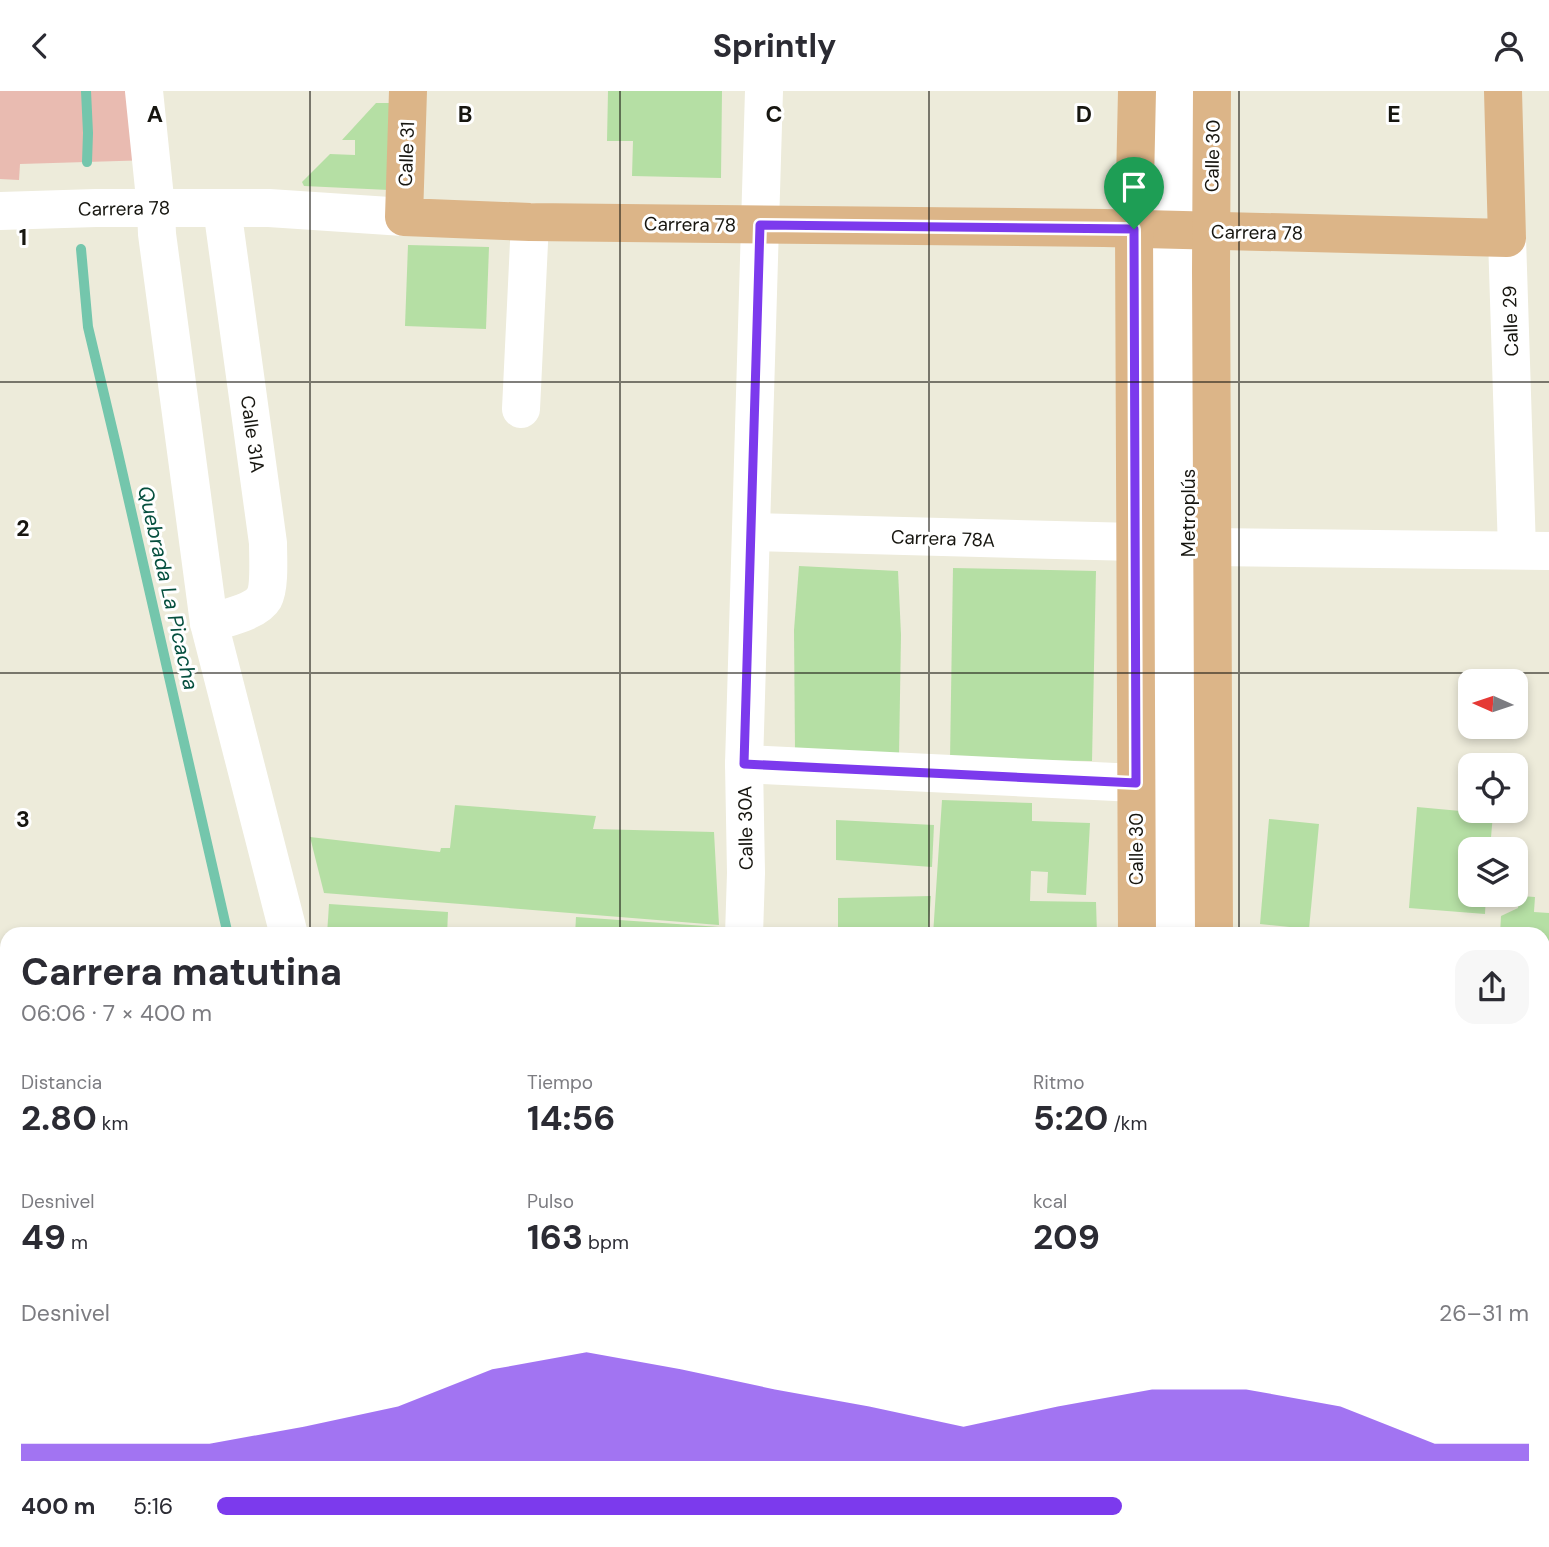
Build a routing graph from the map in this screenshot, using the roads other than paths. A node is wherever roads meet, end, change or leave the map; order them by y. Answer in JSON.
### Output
{"nodes":[{"id":1,"x":144,"y":91,"type":"edge"},
{"id":2,"x":408,"y":91,"type":"edge"},
{"id":3,"x":764,"y":91,"type":"edge"},
{"id":4,"x":1136,"y":91,"type":"edge"},
{"id":5,"x":1157,"y":91,"type":"edge"},
{"id":6,"x":1188,"y":91,"type":"edge"},
{"id":7,"x":1212,"y":91,"type":"edge"},
{"id":8,"x":1503,"y":91,"type":"edge"},
{"id":9,"x":156,"y":208,"type":"junction"},
{"id":10,"x":222,"y":208,"type":"junction"},
{"id":11,"x":0,"y":211,"type":"edge"},
{"id":12,"x":404,"y":217,"type":"junction"},
{"id":13,"x":530,"y":222,"type":"junction"},
{"id":14,"x":760,"y":225,"type":"junction"},
{"id":15,"x":1172,"y":230,"type":"junction"},
{"id":16,"x":1507,"y":238,"type":"junction"},
{"id":17,"x":521,"y":409,"type":"dead end"},
{"id":18,"x":751,"y":532,"type":"junction"},
{"id":19,"x":1135,"y":542,"type":"junction"},
{"id":20,"x":1212,"y":547,"type":"junction"},
{"id":21,"x":1533,"y":551,"type":"edge"},
{"id":22,"x":209,"y":623,"type":"junction"},
{"id":23,"x":744,"y":764,"type":"junction"},
{"id":24,"x":1136,"y":783,"type":"junction"},
{"id":25,"x":287,"y":927,"type":"edge"},
{"id":26,"x":744,"y":927,"type":"edge"},
{"id":27,"x":1137,"y":927,"type":"edge"},
{"id":28,"x":1159,"y":927,"type":"edge"},
{"id":29,"x":1191,"y":927,"type":"edge"},
{"id":30,"x":1214,"y":927,"type":"edge"}],
"edges":[{"from":1,"to":9,"type":"street"},
{"from":2,"to":12,"type":"main road","name":"Calle 31"},
{"from":3,"to":14,"type":"street","name":"Calle 30A"},
{"from":4,"to":15,"type":"main road","name":"Calle 30"},
{"from":5,"to":15,"type":"street","name":"Metroplús"},
{"from":6,"to":15,"type":"street","name":"Metroplús"},
{"from":7,"to":15,"type":"main road","name":"Calle 30"},
{"from":8,"to":16,"type":"main road","name":"Calle 29"},
{"from":9,"to":10,"type":"street","name":"Carrera 78"},
{"from":9,"to":11,"type":"street","name":"Carrera 78"},
{"from":9,"to":22,"type":"street"},
{"from":10,"to":12,"type":"street","name":"Carrera 78"},
{"from":10,"to":22,"type":"street","name":"Calle 31A"},
{"from":12,"to":13,"type":"main road","name":"Carrera 78"},
{"from":13,"to":14,"type":"main road","name":"Carrera 78"},
{"from":13,"to":17,"type":"street"},
{"from":14,"to":15,"type":"main road","name":"Carrera 78"},
{"from":14,"to":18,"type":"street","name":"Calle 30A"},
{"from":15,"to":16,"type":"main road","name":"Carrera 78"},
{"from":15,"to":19,"type":"main road","name":"Calle 30"},
{"from":15,"to":20,"type":"main road","name":"Calle 30"},
{"from":15,"to":28,"type":"street","name":"Metroplús"},
{"from":15,"to":29,"type":"street","name":"Metroplús"},
{"from":16,"to":21,"type":"street","name":"Calle 29"},
{"from":18,"to":19,"type":"street","name":"Carrera 78A"},
{"from":18,"to":23,"type":"street","name":"Calle 30A"},
{"from":19,"to":24,"type":"main road","name":"Calle 30"},
{"from":20,"to":21,"type":"street"},
{"from":20,"to":30,"type":"main road","name":"Calle 30"},
{"from":22,"to":25,"type":"street"},
{"from":23,"to":24,"type":"street"},
{"from":23,"to":26,"type":"street","name":"Calle 30A"},
{"from":24,"to":27,"type":"main road","name":"Calle 30"}]}
